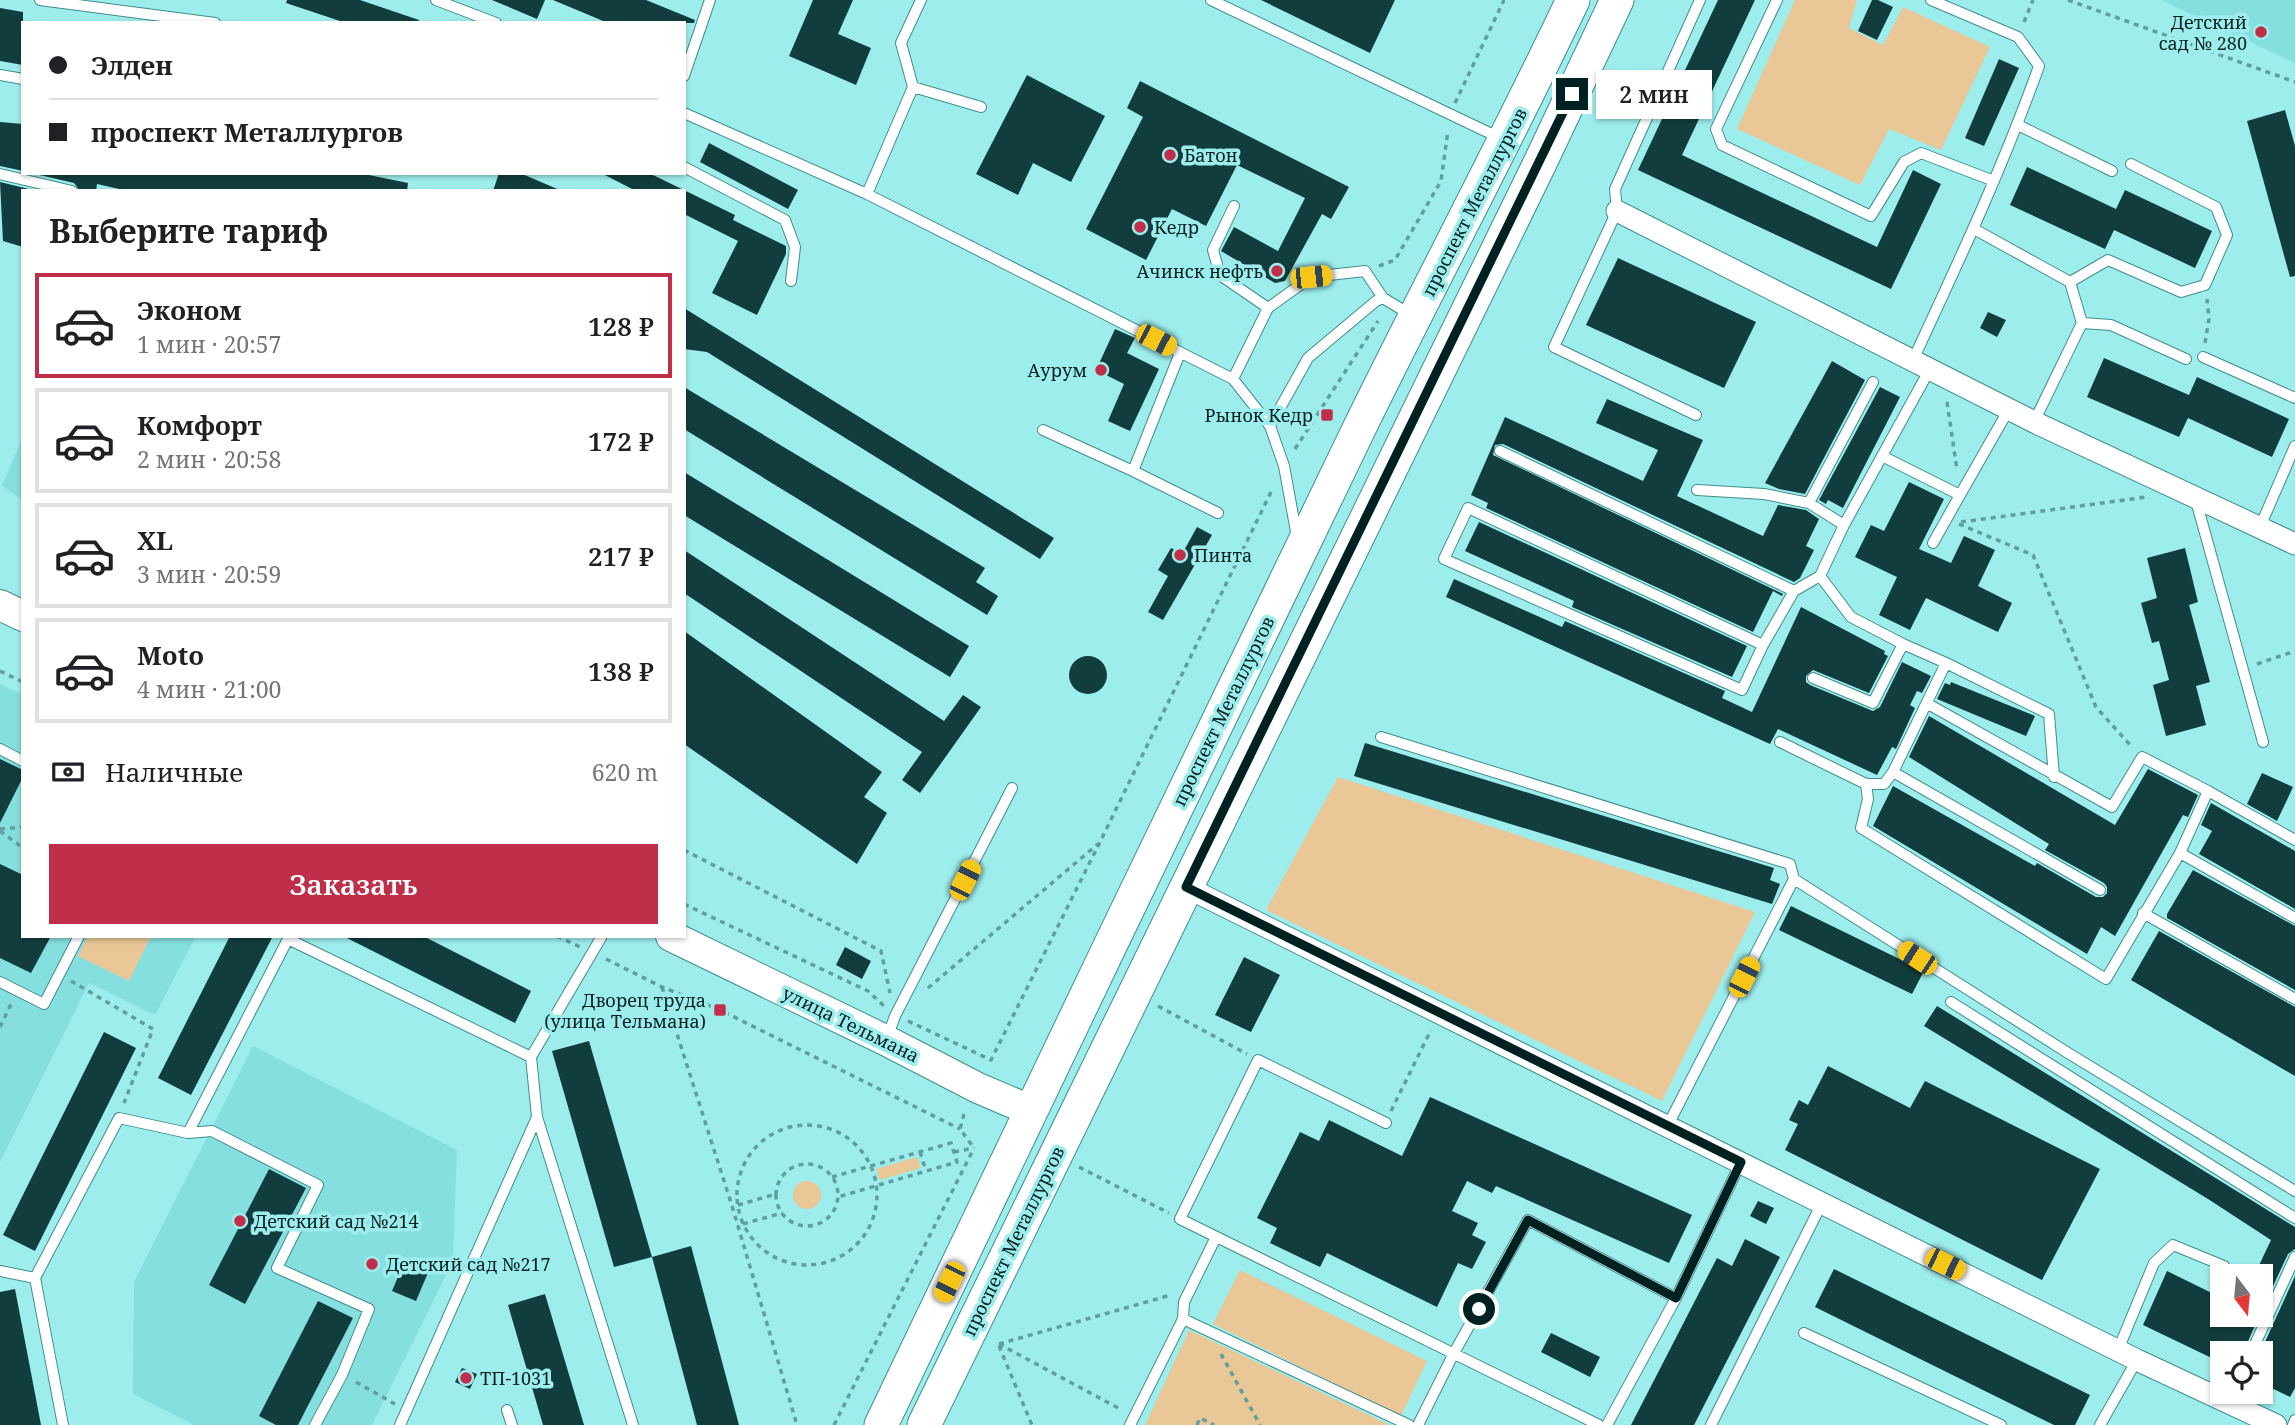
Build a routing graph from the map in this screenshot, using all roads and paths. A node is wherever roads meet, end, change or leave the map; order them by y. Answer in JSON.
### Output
{"nodes":[{"id":1,"x":40,"y":0,"type":"edge"},
{"id":2,"x":436,"y":0,"type":"edge"},
{"id":3,"x":695,"y":0,"type":"edge"},
{"id":4,"x":920,"y":0,"type":"edge"},
{"id":5,"x":1212,"y":0,"type":"edge"},
{"id":6,"x":1504,"y":0,"type":"edge"},
{"id":7,"x":1573,"y":0,"type":"edge"},
{"id":8,"x":1617,"y":0,"type":"edge"},
{"id":9,"x":1700,"y":0,"type":"edge"},
{"id":10,"x":1777,"y":0,"type":"edge"},
{"id":11,"x":1931,"y":0,"type":"edge"},
{"id":12,"x":2033,"y":0,"type":"edge"},
{"id":13,"x":2068,"y":0,"type":"edge"},
{"id":14,"x":709,"y":2,"type":"edge"},
{"id":15,"x":200,"y":21,"type":"edge"},
{"id":16,"x":491,"y":21,"type":"edge"},
{"id":17,"x":2018,"y":37,"type":"junction"},
{"id":18,"x":686,"y":70,"type":"edge"},
{"id":19,"x":0,"y":75,"type":"edge"},
{"id":20,"x":21,"y":79,"type":"edge"},
{"id":21,"x":2295,"y":82,"type":"edge"},
{"id":22,"x":913,"y":87,"type":"junction"},
{"id":23,"x":981,"y":107,"type":"dead end"},
{"id":24,"x":686,"y":114,"type":"edge"},
{"id":25,"x":1450,"y":114,"type":"junction"},
{"id":26,"x":2018,"y":125,"type":"junction"},
{"id":27,"x":1506,"y":141,"type":"junction"},
{"id":28,"x":2131,"y":164,"type":"dead end"},
{"id":29,"x":686,"y":168,"type":"edge"},
{"id":30,"x":2112,"y":171,"type":"dead end"},
{"id":31,"x":0,"y":174,"type":"edge"},
{"id":32,"x":1994,"y":181,"type":"junction"},
{"id":33,"x":64,"y":189,"type":"edge"},
{"id":34,"x":867,"y":194,"type":"junction"},
{"id":35,"x":1234,"y":206,"type":"dead end"},
{"id":36,"x":1617,"y":211,"type":"junction"},
{"id":37,"x":1974,"y":229,"type":"junction"},
{"id":38,"x":1365,"y":271,"type":"junction"},
{"id":39,"x":791,"y":281,"type":"dead end"},
{"id":40,"x":2070,"y":282,"type":"junction"},
{"id":41,"x":2205,"y":285,"type":"junction"},
{"id":42,"x":1380,"y":299,"type":"junction"},
{"id":43,"x":1268,"y":308,"type":"junction"},
{"id":44,"x":1416,"y":319,"type":"junction"},
{"id":45,"x":2082,"y":323,"type":"junction"},
{"id":46,"x":1180,"y":353,"type":"junction"},
{"id":47,"x":2203,"y":357,"type":"joint"},
{"id":48,"x":2186,"y":359,"type":"dead end"},
{"id":49,"x":1929,"y":368,"type":"junction"},
{"id":50,"x":1233,"y":379,"type":"junction"},
{"id":51,"x":1872,"y":383,"type":"dead end"},
{"id":52,"x":2295,"y":398,"type":"edge"},
{"id":53,"x":2009,"y":409,"type":"junction"},
{"id":54,"x":1696,"y":415,"type":"dead end"},
{"id":55,"x":2034,"y":422,"type":"junction"},
{"id":56,"x":1270,"y":426,"type":"junction"},
{"id":57,"x":1043,"y":430,"type":"dead end"},
{"id":58,"x":2295,"y":446,"type":"edge"},
{"id":59,"x":1500,"y":451,"type":"dead end"},
{"id":60,"x":1882,"y":456,"type":"junction"},
{"id":61,"x":1284,"y":466,"type":"junction"},
{"id":62,"x":1133,"y":471,"type":"junction"},
{"id":63,"x":1698,"y":490,"type":"dead end"},
{"id":64,"x":1960,"y":495,"type":"junction"},
{"id":65,"x":2190,"y":495,"type":"junction"},
{"id":66,"x":1809,"y":503,"type":"junction"},
{"id":67,"x":1218,"y":513,"type":"dead end"},
{"id":68,"x":1844,"y":525,"type":"junction"},
{"id":69,"x":2260,"y":527,"type":"junction"},
{"id":70,"x":1933,"y":543,"type":"dead end"},
{"id":71,"x":2295,"y":544,"type":"edge"},
{"id":72,"x":1300,"y":554,"type":"junction"},
{"id":73,"x":1820,"y":576,"type":"junction"},
{"id":74,"x":1794,"y":591,"type":"junction"},
{"id":75,"x":0,"y":605,"type":"edge"},
{"id":76,"x":21,"y":615,"type":"edge"},
{"id":77,"x":1903,"y":644,"type":"junction"},
{"id":78,"x":1763,"y":645,"type":"junction"},
{"id":79,"x":2295,"y":652,"type":"edge"},
{"id":80,"x":1946,"y":663,"type":"junction"},
{"id":81,"x":2244,"y":668,"type":"junction"},
{"id":82,"x":0,"y":671,"type":"edge"},
{"id":83,"x":1813,"y":678,"type":"dead end"},
{"id":84,"x":21,"y":681,"type":"edge"},
{"id":85,"x":1928,"y":704,"type":"junction"},
{"id":86,"x":1381,"y":737,"type":"dead end"},
{"id":87,"x":1780,"y":742,"type":"dead end"},
{"id":88,"x":2263,"y":743,"type":"dead end"},
{"id":89,"x":0,"y":749,"type":"edge"},
{"id":90,"x":2142,"y":758,"type":"junction"},
{"id":91,"x":21,"y":760,"type":"edge"},
{"id":92,"x":1893,"y":772,"type":"junction"},
{"id":93,"x":2054,"y":777,"type":"junction"},
{"id":94,"x":1866,"y":784,"type":"junction"},
{"id":95,"x":1012,"y":788,"type":"dead end"},
{"id":96,"x":2208,"y":791,"type":"junction"},
{"id":97,"x":21,"y":827,"type":"edge"},
{"id":98,"x":0,"y":830,"type":"edge"},
{"id":99,"x":2295,"y":840,"type":"edge"},
{"id":100,"x":1100,"y":842,"type":"junction"},
{"id":101,"x":21,"y":846,"type":"edge"},
{"id":102,"x":686,"y":851,"type":"edge"},
{"id":103,"x":2180,"y":853,"type":"junction"},
{"id":104,"x":1794,"y":878,"type":"junction"},
{"id":105,"x":1186,"y":887,"type":"junction"},
{"id":106,"x":2100,"y":890,"type":"dead end"},
{"id":107,"x":686,"y":905,"type":"edge"},
{"id":108,"x":2143,"y":912,"type":"junction"},
{"id":109,"x":2295,"y":918,"type":"edge"},
{"id":110,"x":78,"y":938,"type":"edge"},
{"id":111,"x":289,"y":938,"type":"edge"},
{"id":112,"x":561,"y":938,"type":"edge"},
{"id":113,"x":601,"y":938,"type":"edge"},
{"id":114,"x":676,"y":938,"type":"edge"},
{"id":115,"x":594,"y":953,"type":"junction"},
{"id":116,"x":58,"y":975,"type":"junction"},
{"id":117,"x":0,"y":982,"type":"edge"},
{"id":118,"x":662,"y":987,"type":"junction"},
{"id":119,"x":926,"y":990,"type":"dead end"},
{"id":120,"x":18,"y":991,"type":"junction"},
{"id":121,"x":2295,"y":999,"type":"edge"},
{"id":122,"x":1951,"y":1002,"type":"dead end"},
{"id":123,"x":1155,"y":1004,"type":"dead end"},
{"id":124,"x":1440,"y":1013,"type":"junction"},
{"id":125,"x":0,"y":1027,"type":"edge"},
{"id":126,"x":890,"y":1028,"type":"junction"},
{"id":127,"x":531,"y":1056,"type":"junction"},
{"id":128,"x":1258,"y":1060,"type":"junction"},
{"id":129,"x":1032,"y":1111,"type":"junction"},
{"id":130,"x":964,"y":1114,"type":"dead end"},
{"id":131,"x":537,"y":1117,"type":"junction"},
{"id":132,"x":119,"y":1118,"type":"junction"},
{"id":133,"x":1386,"y":1122,"type":"joint"},
{"id":134,"x":1668,"y":1125,"type":"junction"},
{"id":135,"x":1068,"y":1128,"type":"junction"},
{"id":136,"x":960,"y":1129,"type":"junction"},
{"id":137,"x":188,"y":1133,"type":"junction"},
{"id":138,"x":974,"y":1148,"type":"junction"},
{"id":139,"x":920,"y":1152,"type":"junction"},
{"id":140,"x":954,"y":1152,"type":"junction"},
{"id":141,"x":1741,"y":1162,"type":"junction"},
{"id":142,"x":870,"y":1166,"type":"junction"},
{"id":143,"x":1079,"y":1167,"type":"dead end"},
{"id":144,"x":926,"y":1171,"type":"junction"},
{"id":145,"x":832,"y":1177,"type":"junction"},
{"id":146,"x":876,"y":1185,"type":"junction"},
{"id":147,"x":2295,"y":1191,"type":"edge"},
{"id":148,"x":776,"y":1194,"type":"junction"},
{"id":149,"x":838,"y":1197,"type":"junction"},
{"id":150,"x":1822,"y":1203,"type":"junction"},
{"id":151,"x":738,"y":1205,"type":"junction"},
{"id":152,"x":732,"y":1206,"type":"junction"},
{"id":153,"x":782,"y":1213,"type":"junction"},
{"id":154,"x":2295,"y":1218,"type":"edge"},
{"id":155,"x":1180,"y":1219,"type":"junction"},
{"id":156,"x":743,"y":1224,"type":"junction"},
{"id":157,"x":737,"y":1226,"type":"junction"},
{"id":158,"x":1216,"y":1237,"type":"junction"},
{"id":159,"x":2295,"y":1257,"type":"edge"},
{"id":160,"x":2219,"y":1264,"type":"edge"},
{"id":161,"x":0,"y":1271,"type":"edge"},
{"id":162,"x":35,"y":1278,"type":"junction"},
{"id":163,"x":1676,"y":1298,"type":"junction"},
{"id":164,"x":1184,"y":1302,"type":"junction"},
{"id":165,"x":1183,"y":1319,"type":"junction"},
{"id":166,"x":1804,"y":1333,"type":"dead end"},
{"id":167,"x":2256,"y":1341,"type":"edge"},
{"id":168,"x":999,"y":1344,"type":"junction"},
{"id":169,"x":2118,"y":1350,"type":"junction"},
{"id":170,"x":1454,"y":1353,"type":"junction"},
{"id":171,"x":1221,"y":1354,"type":"dead end"},
{"id":172,"x":2137,"y":1360,"type":"junction"},
{"id":173,"x":342,"y":1375,"type":"junction"},
{"id":174,"x":2210,"y":1389,"type":"edge"},
{"id":175,"x":2242,"y":1404,"type":"edge"},
{"id":176,"x":407,"y":1409,"type":"junction"},
{"id":177,"x":507,"y":1410,"type":"dead end"},
{"id":178,"x":1132,"y":1421,"type":"edge"},
{"id":179,"x":64,"y":1425,"type":"edge"},
{"id":180,"x":315,"y":1425,"type":"edge"},
{"id":181,"x":400,"y":1425,"type":"edge"},
{"id":182,"x":512,"y":1425,"type":"edge"},
{"id":183,"x":633,"y":1425,"type":"edge"},
{"id":184,"x":797,"y":1425,"type":"edge"},
{"id":185,"x":834,"y":1425,"type":"edge"},
{"id":186,"x":881,"y":1425,"type":"edge"},
{"id":187,"x":924,"y":1425,"type":"edge"},
{"id":188,"x":1032,"y":1425,"type":"edge"},
{"id":189,"x":1197,"y":1425,"type":"edge"},
{"id":190,"x":1214,"y":1425,"type":"edge"},
{"id":191,"x":1260,"y":1425,"type":"edge"},
{"id":192,"x":1409,"y":1425,"type":"edge"},
{"id":193,"x":1418,"y":1425,"type":"edge"},
{"id":194,"x":1599,"y":1425,"type":"edge"},
{"id":195,"x":1607,"y":1425,"type":"edge"},
{"id":196,"x":1711,"y":1425,"type":"edge"},
{"id":197,"x":2001,"y":1425,"type":"edge"},
{"id":198,"x":2100,"y":1425,"type":"edge"},
{"id":199,"x":2276,"y":1425,"type":"edge"}],
"edges":[{"from":1,"to":15,"type":"lane"},
{"from":2,"to":16,"type":"lane"},
{"from":3,"to":14,"type":"lane"},
{"from":4,"to":22,"type":"lane"},
{"from":5,"to":25,"type":"lane"},
{"from":6,"to":25,"type":"path"},
{"from":7,"to":27,"type":"main road","name":"проспект Металлургов"},
{"from":8,"to":105,"type":"main road","name":"проспект Металлургов"},
{"from":9,"to":36,"type":"lane"},
{"from":10,"to":32,"type":"lane"},
{"from":11,"to":17,"type":"lane"},
{"from":12,"to":17,"type":"path"},
{"from":13,"to":21,"type":"path"},
{"from":14,"to":18,"type":"lane"},
{"from":17,"to":26,"type":"lane"},
{"from":19,"to":20,"type":"lane"},
{"from":22,"to":23,"type":"lane"},
{"from":22,"to":34,"type":"lane"},
{"from":24,"to":34,"type":"lane"},
{"from":25,"to":27,"type":"lane"},
{"from":25,"to":38,"type":"path"},
{"from":26,"to":30,"type":"lane"},
{"from":26,"to":32,"type":"lane"},
{"from":27,"to":44,"type":"main road","name":"проспект Металлургов"},
{"from":28,"to":41,"type":"lane"},
{"from":29,"to":39,"type":"lane"},
{"from":31,"to":33,"type":"lane"},
{"from":32,"to":37,"type":"lane"},
{"from":34,"to":46,"type":"lane"},
{"from":35,"to":43,"type":"lane"},
{"from":36,"to":49,"type":"street"},
{"from":36,"to":54,"type":"lane"},
{"from":37,"to":40,"type":"lane"},
{"from":37,"to":49,"type":"lane"},
{"from":38,"to":42,"type":"lane"},
{"from":38,"to":43,"type":"lane"},
{"from":40,"to":41,"type":"lane"},
{"from":40,"to":45,"type":"lane"},
{"from":41,"to":47,"type":"path"},
{"from":42,"to":44,"type":"lane"},
{"from":42,"to":56,"type":"lane"},
{"from":42,"to":61,"type":"path"},
{"from":43,"to":50,"type":"lane"},
{"from":44,"to":72,"type":"main road","name":"проспект Металлургов"},
{"from":45,"to":48,"type":"lane"},
{"from":45,"to":55,"type":"lane"},
{"from":46,"to":50,"type":"lane"},
{"from":46,"to":62,"type":"lane"},
{"from":47,"to":52,"type":"lane"},
{"from":49,"to":53,"type":"street"},
{"from":49,"to":60,"type":"lane"},
{"from":49,"to":64,"type":"path"},
{"from":50,"to":56,"type":"lane"},
{"from":51,"to":66,"type":"lane"},
{"from":53,"to":55,"type":"street"},
{"from":53,"to":64,"type":"lane"},
{"from":55,"to":65,"type":"street"},
{"from":56,"to":61,"type":"lane"},
{"from":57,"to":62,"type":"lane"},
{"from":58,"to":69,"type":"lane"},
{"from":59,"to":74,"type":"lane"},
{"from":60,"to":64,"type":"lane"},
{"from":60,"to":68,"type":"lane"},
{"from":61,"to":72,"type":"lane"},
{"from":61,"to":100,"type":"path"},
{"from":62,"to":67,"type":"lane"},
{"from":63,"to":66,"type":"lane"},
{"from":64,"to":70,"type":"lane"},
{"from":65,"to":69,"type":"street"},
{"from":65,"to":81,"type":"lane"},
{"from":65,"to":90,"type":"path"},
{"from":66,"to":68,"type":"lane"},
{"from":68,"to":73,"type":"lane"},
{"from":69,"to":71,"type":"street"},
{"from":72,"to":129,"type":"main road","name":"проспект Металлургов"},
{"from":73,"to":74,"type":"lane"},
{"from":73,"to":77,"type":"lane"},
{"from":74,"to":78,"type":"lane"},
{"from":75,"to":76,"type":"main road"},
{"from":77,"to":80,"type":"lane"},
{"from":77,"to":83,"type":"lane"},
{"from":78,"to":78,"type":"lane"},
{"from":79,"to":81,"type":"path"},
{"from":80,"to":85,"type":"lane"},
{"from":80,"to":93,"type":"lane"},
{"from":81,"to":88,"type":"lane"},
{"from":82,"to":84,"type":"path"},
{"from":85,"to":92,"type":"lane"},
{"from":85,"to":93,"type":"lane"},
{"from":86,"to":104,"type":"lane"},
{"from":87,"to":94,"type":"lane"},
{"from":89,"to":91,"type":"lane"},
{"from":90,"to":93,"type":"lane"},
{"from":90,"to":96,"type":"lane"},
{"from":92,"to":94,"type":"lane"},
{"from":92,"to":106,"type":"lane"},
{"from":94,"to":108,"type":"lane"},
{"from":95,"to":126,"type":"lane"},
{"from":96,"to":99,"type":"lane"},
{"from":96,"to":103,"type":"lane"},
{"from":97,"to":98,"type":"path"},
{"from":98,"to":101,"type":"path"},
{"from":100,"to":119,"type":"path"},
{"from":100,"to":126,"type":"path"},
{"from":102,"to":126,"type":"path"},
{"from":103,"to":108,"type":"lane"},
{"from":103,"to":109,"type":"lane"},
{"from":104,"to":134,"type":"lane"},
{"from":104,"to":147,"type":"lane"},
{"from":105,"to":124,"type":"street"},
{"from":105,"to":135,"type":"main road","name":"проспект Металлургов"},
{"from":107,"to":126,"type":"path"},
{"from":108,"to":121,"type":"lane"},
{"from":110,"to":116,"type":"lane"},
{"from":111,"to":127,"type":"lane"},
{"from":111,"to":137,"type":"lane"},
{"from":112,"to":115,"type":"path"},
{"from":113,"to":115,"type":"lane"},
{"from":114,"to":126,"type":"main road","name":"улица Тельмана"},
{"from":115,"to":118,"type":"path"},
{"from":115,"to":127,"type":"lane"},
{"from":116,"to":120,"type":"lane"},
{"from":116,"to":132,"type":"path"},
{"from":117,"to":120,"type":"lane"},
{"from":118,"to":136,"type":"path"},
{"from":118,"to":152,"type":"path"},
{"from":120,"to":125,"type":"path"},
{"from":122,"to":154,"type":"lane"},
{"from":123,"to":128,"type":"path"},
{"from":124,"to":133,"type":"path"},
{"from":124,"to":134,"type":"street"},
{"from":126,"to":129,"type":"main road","name":"улица Тельмана"},
{"from":127,"to":131,"type":"lane"},
{"from":128,"to":133,"type":"lane"},
{"from":128,"to":155,"type":"lane"},
{"from":129,"to":135,"type":"main road"},
{"from":129,"to":186,"type":"main road","name":"проспект Металлургов"},
{"from":130,"to":136,"type":"path"},
{"from":131,"to":176,"type":"lane"},
{"from":131,"to":183,"type":"lane"},
{"from":132,"to":137,"type":"lane"},
{"from":132,"to":162,"type":"lane"},
{"from":134,"to":141,"type":"street"},
{"from":135,"to":187,"type":"main road","name":"проспект Металлургов"},
{"from":136,"to":138,"type":"path"},
{"from":137,"to":173,"type":"lane"},
{"from":138,"to":140,"type":"path"},
{"from":138,"to":185,"type":"path"},
{"from":139,"to":140,"type":"path"},
{"from":139,"to":142,"type":"path"},
{"from":139,"to":144,"type":"path"},
{"from":140,"to":144,"type":"path"},
{"from":141,"to":150,"type":"street"},
{"from":141,"to":163,"type":"lane"},
{"from":142,"to":145,"type":"path"},
{"from":142,"to":146,"type":"path"},
{"from":142,"to":151,"type":"path"},
{"from":143,"to":155,"type":"path"},
{"from":144,"to":146,"type":"path"},
{"from":145,"to":148,"type":"path"},
{"from":145,"to":149,"type":"path"},
{"from":146,"to":149,"type":"path"},
{"from":146,"to":156,"type":"path"},
{"from":148,"to":151,"type":"path"},
{"from":148,"to":153,"type":"path"},
{"from":149,"to":153,"type":"path"},
{"from":150,"to":169,"type":"street"},
{"from":150,"to":196,"type":"lane"},
{"from":151,"to":152,"type":"path"},
{"from":151,"to":156,"type":"path"},
{"from":152,"to":157,"type":"path"},
{"from":153,"to":156,"type":"path"},
{"from":155,"to":158,"type":"lane"},
{"from":156,"to":157,"type":"path"},
{"from":157,"to":184,"type":"path"},
{"from":158,"to":164,"type":"lane"},
{"from":158,"to":170,"type":"lane"},
{"from":159,"to":167,"type":"lane"},
{"from":160,"to":169,"type":"lane"},
{"from":161,"to":162,"type":"lane"},
{"from":162,"to":179,"type":"lane"},
{"from":163,"to":170,"type":"lane"},
{"from":163,"to":195,"type":"lane"},
{"from":164,"to":165,"type":"lane"},
{"from":164,"to":168,"type":"path"},
{"from":165,"to":178,"type":"lane"},
{"from":165,"to":192,"type":"lane"},
{"from":166,"to":197,"type":"lane"},
{"from":168,"to":178,"type":"path"},
{"from":168,"to":188,"type":"path"},
{"from":169,"to":172,"type":"street"},
{"from":170,"to":193,"type":"lane"},
{"from":170,"to":194,"type":"lane"},
{"from":171,"to":191,"type":"path"},
{"from":172,"to":174,"type":"street"},
{"from":172,"to":198,"type":"lane"},
{"from":173,"to":176,"type":"path"},
{"from":173,"to":180,"type":"lane"},
{"from":175,"to":199,"type":"street"},
{"from":176,"to":181,"type":"lane"},
{"from":177,"to":182,"type":"lane"},
{"from":189,"to":190,"type":"path"}]}
